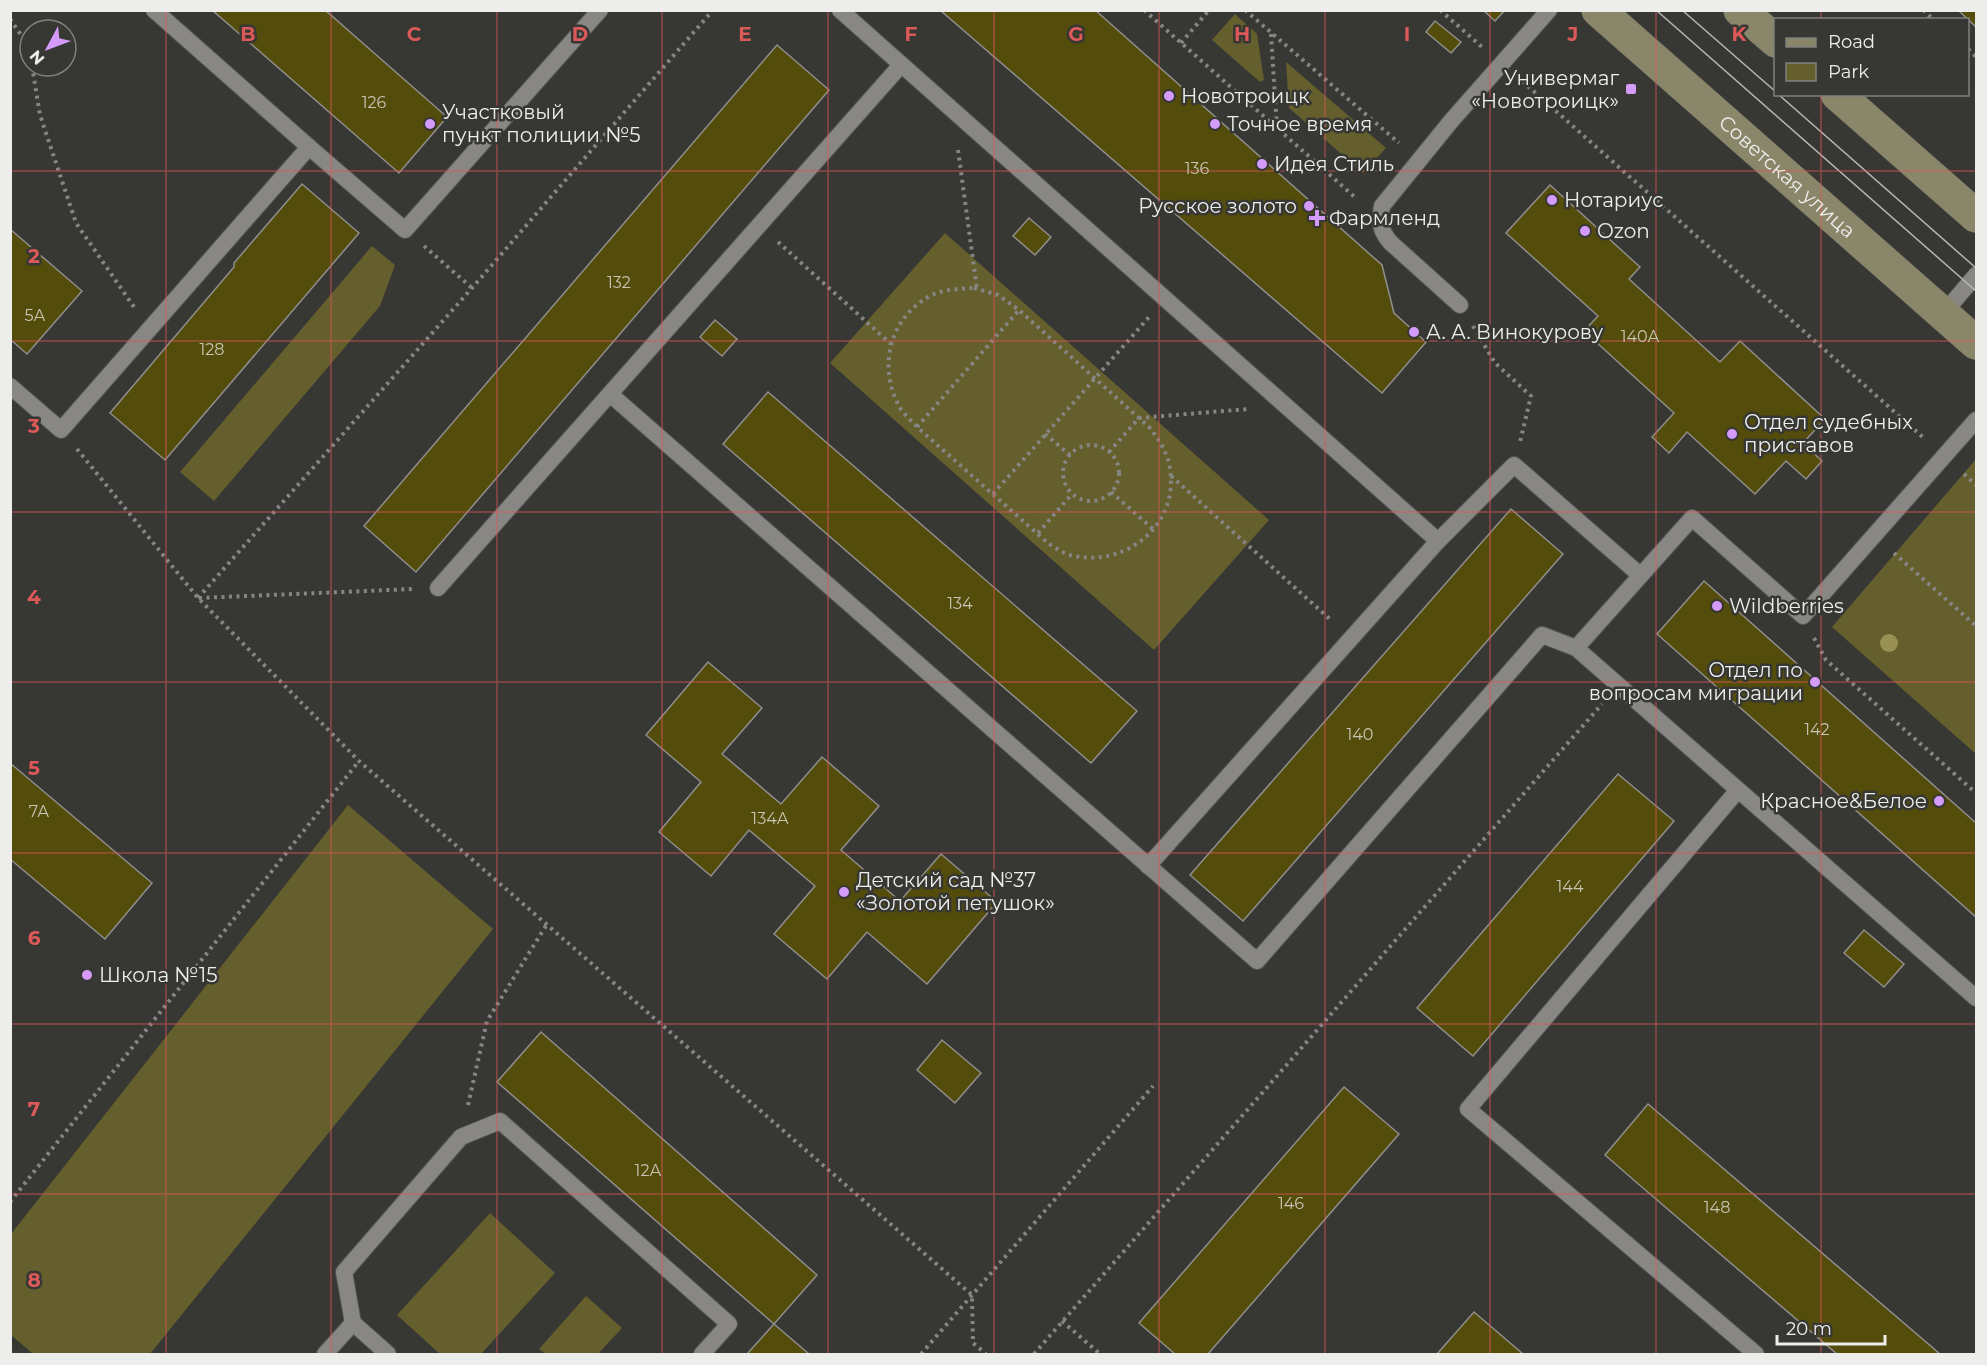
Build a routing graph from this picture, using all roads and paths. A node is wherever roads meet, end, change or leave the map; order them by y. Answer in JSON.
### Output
{"nodes":[{"id":1,"x":154,"y":10,"type":"edge"},
{"id":2,"x":600,"y":10,"type":"edge"},
{"id":3,"x":713,"y":10,"type":"edge"},
{"id":4,"x":840,"y":10,"type":"edge"},
{"id":5,"x":1144,"y":10,"type":"edge"},
{"id":6,"x":1209,"y":10,"type":"edge"},
{"id":7,"x":1245,"y":10,"type":"edge"},
{"id":8,"x":1440,"y":10,"type":"edge"},
{"id":9,"x":1550,"y":10,"type":"edge"},
{"id":10,"x":1598,"y":10,"type":"edge"},
{"id":11,"x":1740,"y":10,"type":"edge"},
{"id":12,"x":1271,"y":33,"type":"junction"},
{"id":13,"x":1774,"y":39,"type":"edge"},
{"id":14,"x":1181,"y":43,"type":"junction"},
{"id":15,"x":1502,"y":63,"type":"junction"},
{"id":16,"x":901,"y":64,"type":"junction"},
{"id":17,"x":34,"y":78,"type":"edge"},
{"id":18,"x":1839,"y":96,"type":"edge"},
{"id":19,"x":953,"y":112,"type":"junction"},
{"id":20,"x":1277,"y":128,"type":"junction"},
{"id":21,"x":1402,"y":145,"type":"dead end"},
{"id":22,"x":309,"y":147,"type":"junction"},
{"id":23,"x":1977,"y":216,"type":"edge"},
{"id":24,"x":1380,"y":219,"type":"junction"},
{"id":25,"x":760,"y":224,"type":"junction"},
{"id":26,"x":405,"y":230,"type":"junction"},
{"id":27,"x":1977,"y":275,"type":"edge"},
{"id":28,"x":472,"y":288,"type":"junction"},
{"id":29,"x":977,"y":289,"type":"junction"},
{"id":30,"x":1165,"y":298,"type":"junction"},
{"id":31,"x":1460,"y":305,"type":"joint"},
{"id":32,"x":1019,"y":310,"type":"junction"},
{"id":33,"x":1942,"y":314,"type":"junction"},
{"id":34,"x":150,"y":329,"type":"junction"},
{"id":35,"x":1977,"y":343,"type":"edge"},
{"id":36,"x":891,"y":344,"type":"junction"},
{"id":37,"x":1095,"y":378,"type":"junction"},
{"id":38,"x":10,"y":386,"type":"edge"},
{"id":39,"x":610,"y":394,"type":"junction"},
{"id":40,"x":1288,"y":405,"type":"junction"},
{"id":41,"x":1139,"y":418,"type":"junction"},
{"id":42,"x":1977,"y":420,"type":"edge"},
{"id":43,"x":917,"y":427,"type":"junction"},
{"id":44,"x":61,"y":430,"type":"junction"},
{"id":45,"x":1045,"y":434,"type":"junction"},
{"id":46,"x":1108,"y":452,"type":"junction"},
{"id":47,"x":1070,"y":455,"type":"junction"},
{"id":48,"x":1944,"y":456,"type":"junction"},
{"id":49,"x":1514,"y":465,"type":"junction"},
{"id":50,"x":1171,"y":476,"type":"junction"},
{"id":51,"x":1977,"y":485,"type":"edge"},
{"id":52,"x":1111,"y":492,"type":"junction"},
{"id":53,"x":993,"y":494,"type":"junction"},
{"id":54,"x":1072,"y":494,"type":"junction"},
{"id":55,"x":1153,"y":529,"type":"junction"},
{"id":56,"x":1038,"y":533,"type":"junction"},
{"id":57,"x":1874,"y":535,"type":"junction"},
{"id":58,"x":1438,"y":541,"type":"junction"},
{"id":59,"x":1640,"y":575,"type":"junction"},
{"id":60,"x":438,"y":588,"type":"joint"},
{"id":61,"x":198,"y":598,"type":"junction"},
{"id":62,"x":1977,"y":626,"type":"edge"},
{"id":63,"x":1351,"y":638,"type":"junction"},
{"id":64,"x":1576,"y":648,"type":"junction"},
{"id":65,"x":1826,"y":660,"type":"dead end"},
{"id":66,"x":1618,"y":685,"type":"junction"},
{"id":67,"x":359,"y":761,"type":"junction"},
{"id":68,"x":1738,"y":790,"type":"junction"},
{"id":69,"x":1977,"y":793,"type":"edge"},
{"id":70,"x":1148,"y":866,"type":"junction"},
{"id":71,"x":547,"y":924,"type":"junction"},
{"id":72,"x":1977,"y":998,"type":"edge"},
{"id":73,"x":1153,"y":1086,"type":"dead end"},
{"id":74,"x":461,"y":1137,"type":"junction"},
{"id":75,"x":10,"y":1202,"type":"edge"},
{"id":76,"x":972,"y":1295,"type":"junction"},
{"id":77,"x":1062,"y":1321,"type":"junction"},
{"id":78,"x":353,"y":1323,"type":"junction"},
{"id":79,"x":325,"y":1354,"type":"edge"},
{"id":80,"x":388,"y":1354,"type":"edge"},
{"id":81,"x":702,"y":1354,"type":"edge"},
{"id":82,"x":921,"y":1354,"type":"edge"},
{"id":83,"x":986,"y":1354,"type":"edge"},
{"id":84,"x":1034,"y":1354,"type":"edge"},
{"id":85,"x":1100,"y":1354,"type":"edge"},
{"id":86,"x":1756,"y":1354,"type":"edge"}],
"edges":[{"from":1,"to":22,"type":"lane"},
{"from":2,"to":26,"type":"lane"},
{"from":3,"to":28,"type":"path"},
{"from":4,"to":16,"type":"lane"},
{"from":5,"to":14,"type":"path"},
{"from":6,"to":14,"type":"path"},
{"from":7,"to":12,"type":"path"},
{"from":8,"to":15,"type":"path"},
{"from":9,"to":15,"type":"lane"},
{"from":10,"to":33,"type":"main road","name":"Советская улица"},
{"from":11,"to":13,"type":"main road"},
{"from":12,"to":20,"type":"path"},
{"from":12,"to":21,"type":"path"},
{"from":14,"to":20,"type":"path"},
{"from":15,"to":24,"type":"lane"},
{"from":15,"to":48,"type":"path"},
{"from":16,"to":19,"type":"lane"},
{"from":16,"to":25,"type":"lane"},
{"from":17,"to":34,"type":"path"},
{"from":18,"to":23,"type":"main road"},
{"from":19,"to":29,"type":"path"},
{"from":19,"to":30,"type":"lane"},
{"from":20,"to":24,"type":"path"},
{"from":22,"to":26,"type":"lane"},
{"from":22,"to":34,"type":"lane"},
{"from":24,"to":31,"type":"lane"},
{"from":25,"to":36,"type":"path"},
{"from":25,"to":39,"type":"lane"},
{"from":26,"to":28,"type":"path"},
{"from":27,"to":33,"type":"lane"},
{"from":28,"to":61,"type":"path"},
{"from":29,"to":32,"type":"path"},
{"from":29,"to":36,"type":"path"},
{"from":30,"to":37,"type":"path"},
{"from":30,"to":40,"type":"lane"},
{"from":31,"to":49,"type":"path"},
{"from":32,"to":37,"type":"path"},
{"from":32,"to":43,"type":"path"},
{"from":33,"to":35,"type":"main road","name":"Советская улица"},
{"from":34,"to":44,"type":"lane"},
{"from":36,"to":43,"type":"path"},
{"from":37,"to":41,"type":"path"},
{"from":37,"to":45,"type":"path"},
{"from":38,"to":44,"type":"lane"},
{"from":39,"to":60,"type":"lane"},
{"from":39,"to":70,"type":"lane"},
{"from":40,"to":41,"type":"path"},
{"from":40,"to":58,"type":"lane"},
{"from":41,"to":46,"type":"path"},
{"from":41,"to":50,"type":"path"},
{"from":42,"to":48,"type":"lane"},
{"from":43,"to":53,"type":"path"},
{"from":44,"to":61,"type":"path"},
{"from":45,"to":47,"type":"path"},
{"from":45,"to":53,"type":"path"},
{"from":46,"to":47,"type":"path"},
{"from":46,"to":52,"type":"path"},
{"from":47,"to":54,"type":"path"},
{"from":48,"to":51,"type":"path"},
{"from":48,"to":57,"type":"lane"},
{"from":49,"to":58,"type":"lane"},
{"from":49,"to":59,"type":"lane"},
{"from":50,"to":55,"type":"path"},
{"from":50,"to":63,"type":"path"},
{"from":52,"to":54,"type":"path"},
{"from":52,"to":55,"type":"path"},
{"from":53,"to":56,"type":"path"},
{"from":54,"to":56,"type":"path"},
{"from":55,"to":56,"type":"path"},
{"from":57,"to":59,"type":"lane"},
{"from":57,"to":62,"type":"path"},
{"from":58,"to":63,"type":"lane"},
{"from":59,"to":64,"type":"lane"},
{"from":60,"to":61,"type":"path"},
{"from":61,"to":67,"type":"path"},
{"from":63,"to":70,"type":"lane"},
{"from":64,"to":66,"type":"lane"},
{"from":64,"to":70,"type":"lane"},
{"from":65,"to":69,"type":"path"},
{"from":66,"to":68,"type":"lane"},
{"from":66,"to":77,"type":"path"},
{"from":67,"to":71,"type":"path"},
{"from":67,"to":75,"type":"path"},
{"from":68,"to":72,"type":"lane"},
{"from":68,"to":86,"type":"lane"},
{"from":71,"to":74,"type":"path"},
{"from":71,"to":76,"type":"path"},
{"from":73,"to":76,"type":"path"},
{"from":74,"to":78,"type":"lane"},
{"from":74,"to":81,"type":"lane"},
{"from":76,"to":82,"type":"path"},
{"from":76,"to":83,"type":"path"},
{"from":77,"to":84,"type":"path"},
{"from":77,"to":85,"type":"path"},
{"from":78,"to":79,"type":"lane"},
{"from":78,"to":80,"type":"lane"}]}
